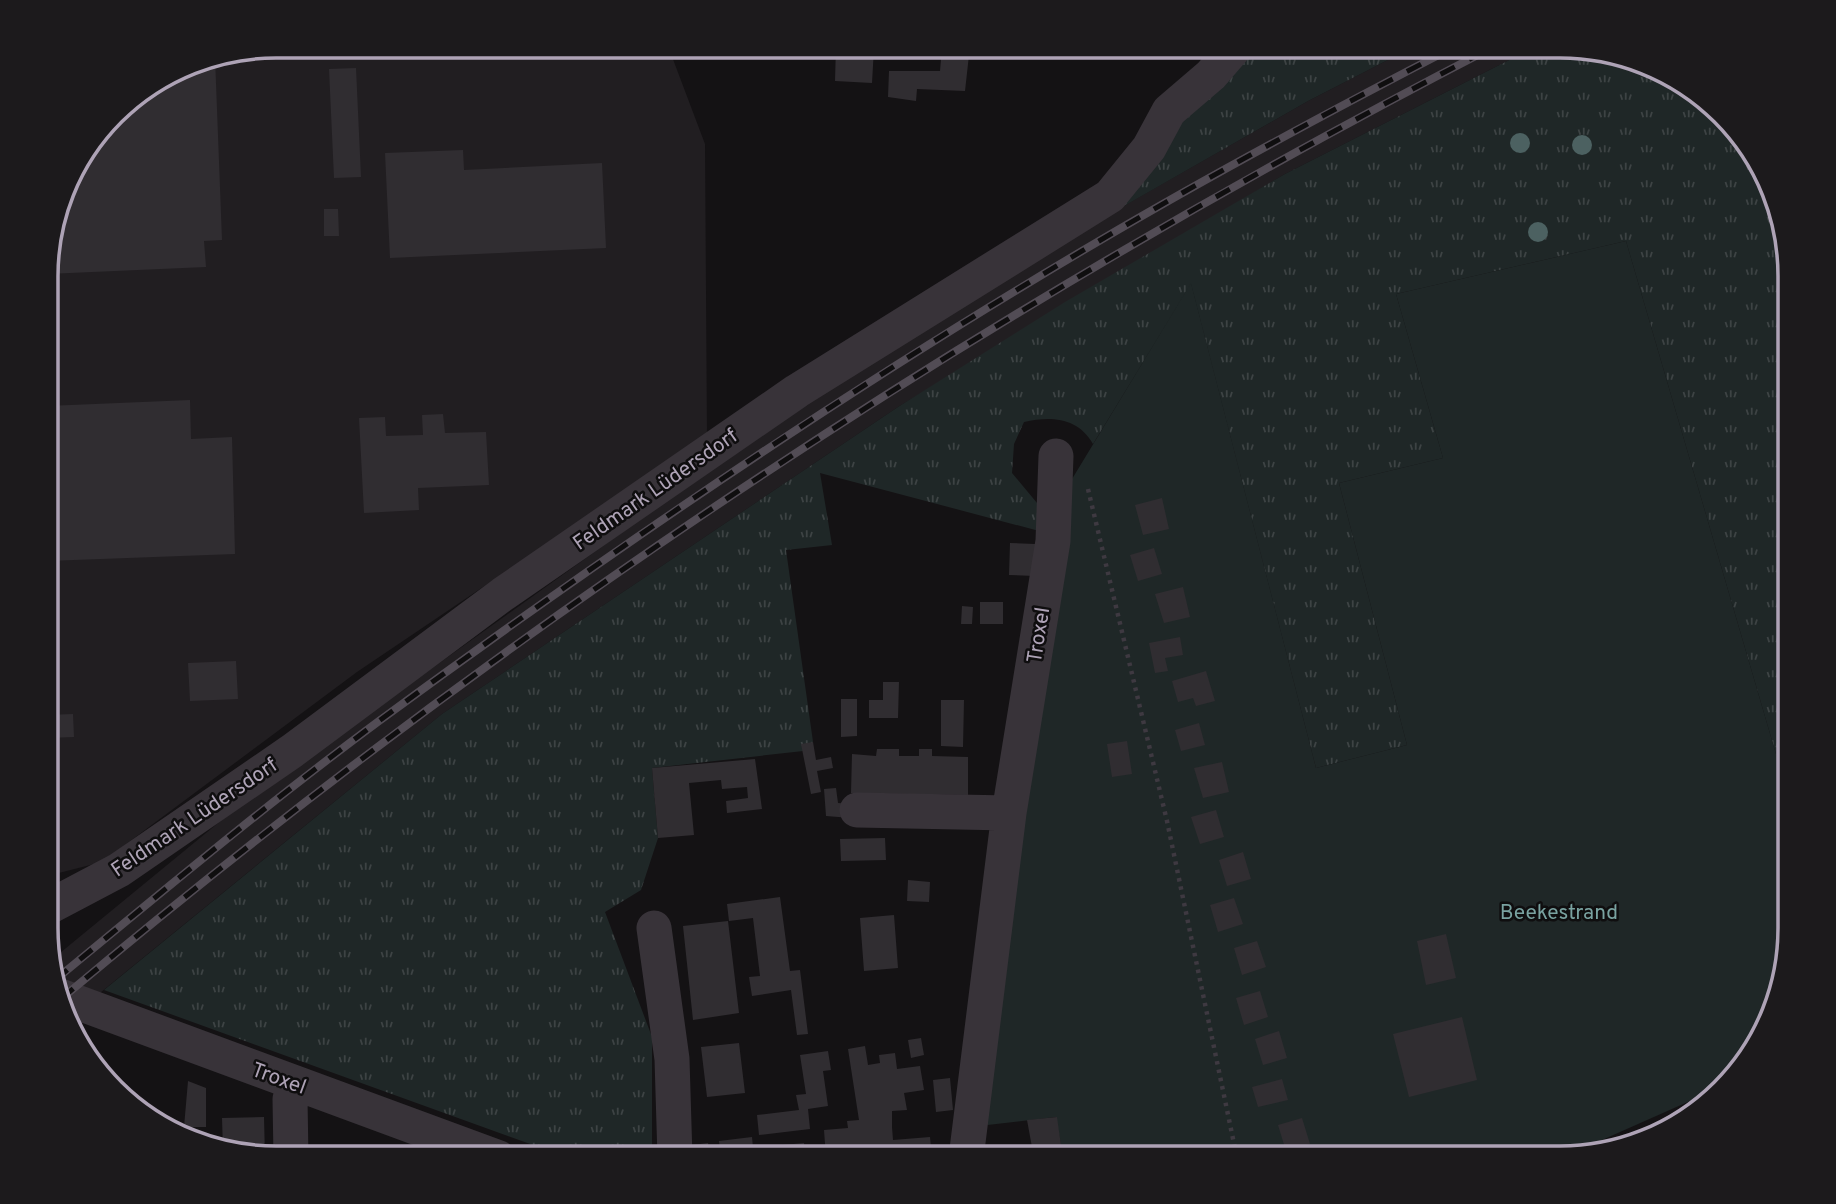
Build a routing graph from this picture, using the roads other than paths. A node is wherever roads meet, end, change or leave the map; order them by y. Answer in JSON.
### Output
{"nodes":[{"id":1,"x":1226,"y":58,"type":"edge"},
{"id":2,"x":1056,"y":456,"type":"road end"},
{"id":3,"x":857,"y":810,"type":"dead end"},
{"id":4,"x":1009,"y":813,"type":"junction"},
{"id":5,"x":58,"y":902,"type":"edge"},
{"id":6,"x":654,"y":928,"type":"dead end"},
{"id":7,"x":69,"y":999,"type":"edge"},
{"id":8,"x":295,"y":1084,"type":"junction"},
{"id":9,"x":291,"y":1146,"type":"edge"},
{"id":10,"x":466,"y":1146,"type":"edge"},
{"id":11,"x":675,"y":1146,"type":"edge"},
{"id":12,"x":967,"y":1146,"type":"edge"}],
"edges":[{"from":1,"to":5,"type":"street","name":"Feldmark Lüdersdorf"},
{"from":2,"to":4,"type":"street","name":"Troxel"},
{"from":3,"to":4,"type":"street"},
{"from":4,"to":12,"type":"street","name":"Troxel"},
{"from":6,"to":11,"type":"street"},
{"from":7,"to":8,"type":"street","name":"Troxel"},
{"from":8,"to":9,"type":"street"},
{"from":8,"to":10,"type":"street","name":"Troxel"}]}
